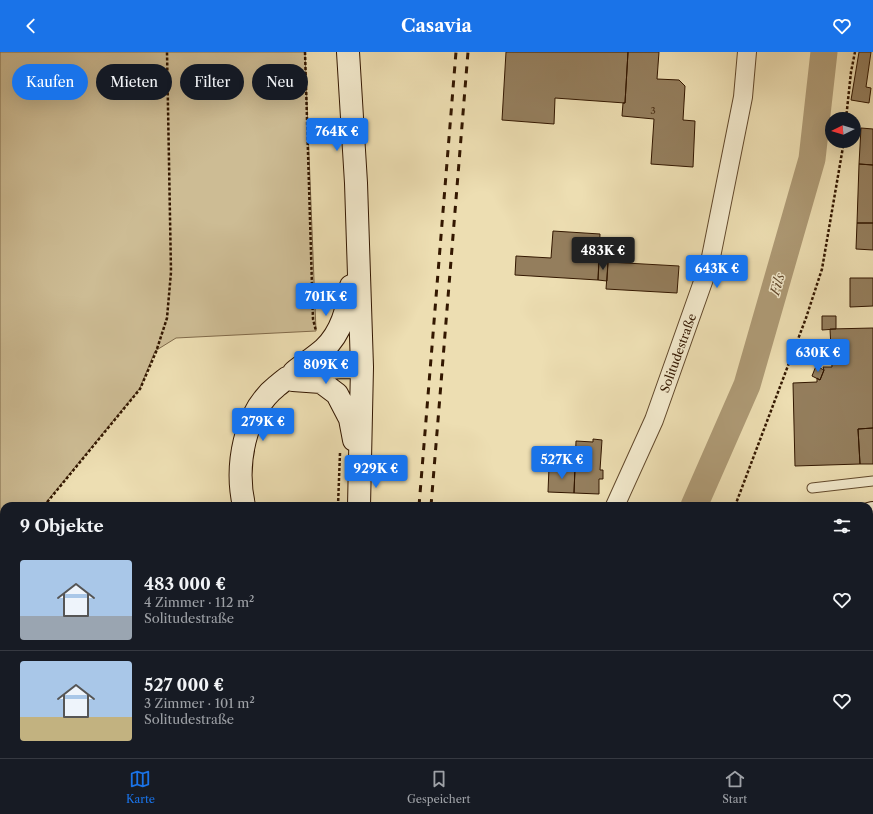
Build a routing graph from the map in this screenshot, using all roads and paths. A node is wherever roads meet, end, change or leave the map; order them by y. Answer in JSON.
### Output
{"nodes":[{"id":1,"x":167,"y":52,"type":"edge"},
{"id":2,"x":305,"y":52,"type":"edge"},
{"id":3,"x":348,"y":52,"type":"edge"},
{"id":4,"x":747,"y":52,"type":"edge"},
{"id":5,"x":855,"y":52,"type":"edge"},
{"id":6,"x":847,"y":112,"type":"edge"},
{"id":7,"x":843,"y":148,"type":"edge"},
{"id":8,"x":358,"y":250,"type":"junction"},
{"id":9,"x":321,"y":336,"type":"dead end"},
{"id":10,"x":362,"y":367,"type":"junction"},
{"id":11,"x":286,"y":379,"type":"junction"},
{"id":12,"x":360,"y":470,"type":"junction"},
{"id":13,"x":873,"y":481,"type":"edge"},
{"id":14,"x":812,"y":488,"type":"dead end"},
{"id":15,"x":47,"y":502,"type":"edge"},
{"id":16,"x":243,"y":502,"type":"edge"},
{"id":17,"x":359,"y":502,"type":"edge"},
{"id":18,"x":617,"y":502,"type":"edge"},
{"id":19,"x":737,"y":502,"type":"edge"}],
"edges":[{"from":1,"to":15,"type":"path"},
{"from":2,"to":9,"type":"path"},
{"from":3,"to":8,"type":"main road"},
{"from":4,"to":18,"type":"street","name":"Solitudestraße"},
{"from":5,"to":6,"type":"path"},
{"from":7,"to":19,"type":"path"},
{"from":8,"to":10,"type":"main road"},
{"from":8,"to":11,"type":"main road"},
{"from":10,"to":11,"type":"main road"},
{"from":10,"to":12,"type":"main road"},
{"from":11,"to":12,"type":"main road"},
{"from":11,"to":16,"type":"main road"},
{"from":12,"to":17,"type":"main road"},
{"from":13,"to":14,"type":"lane"}]}
